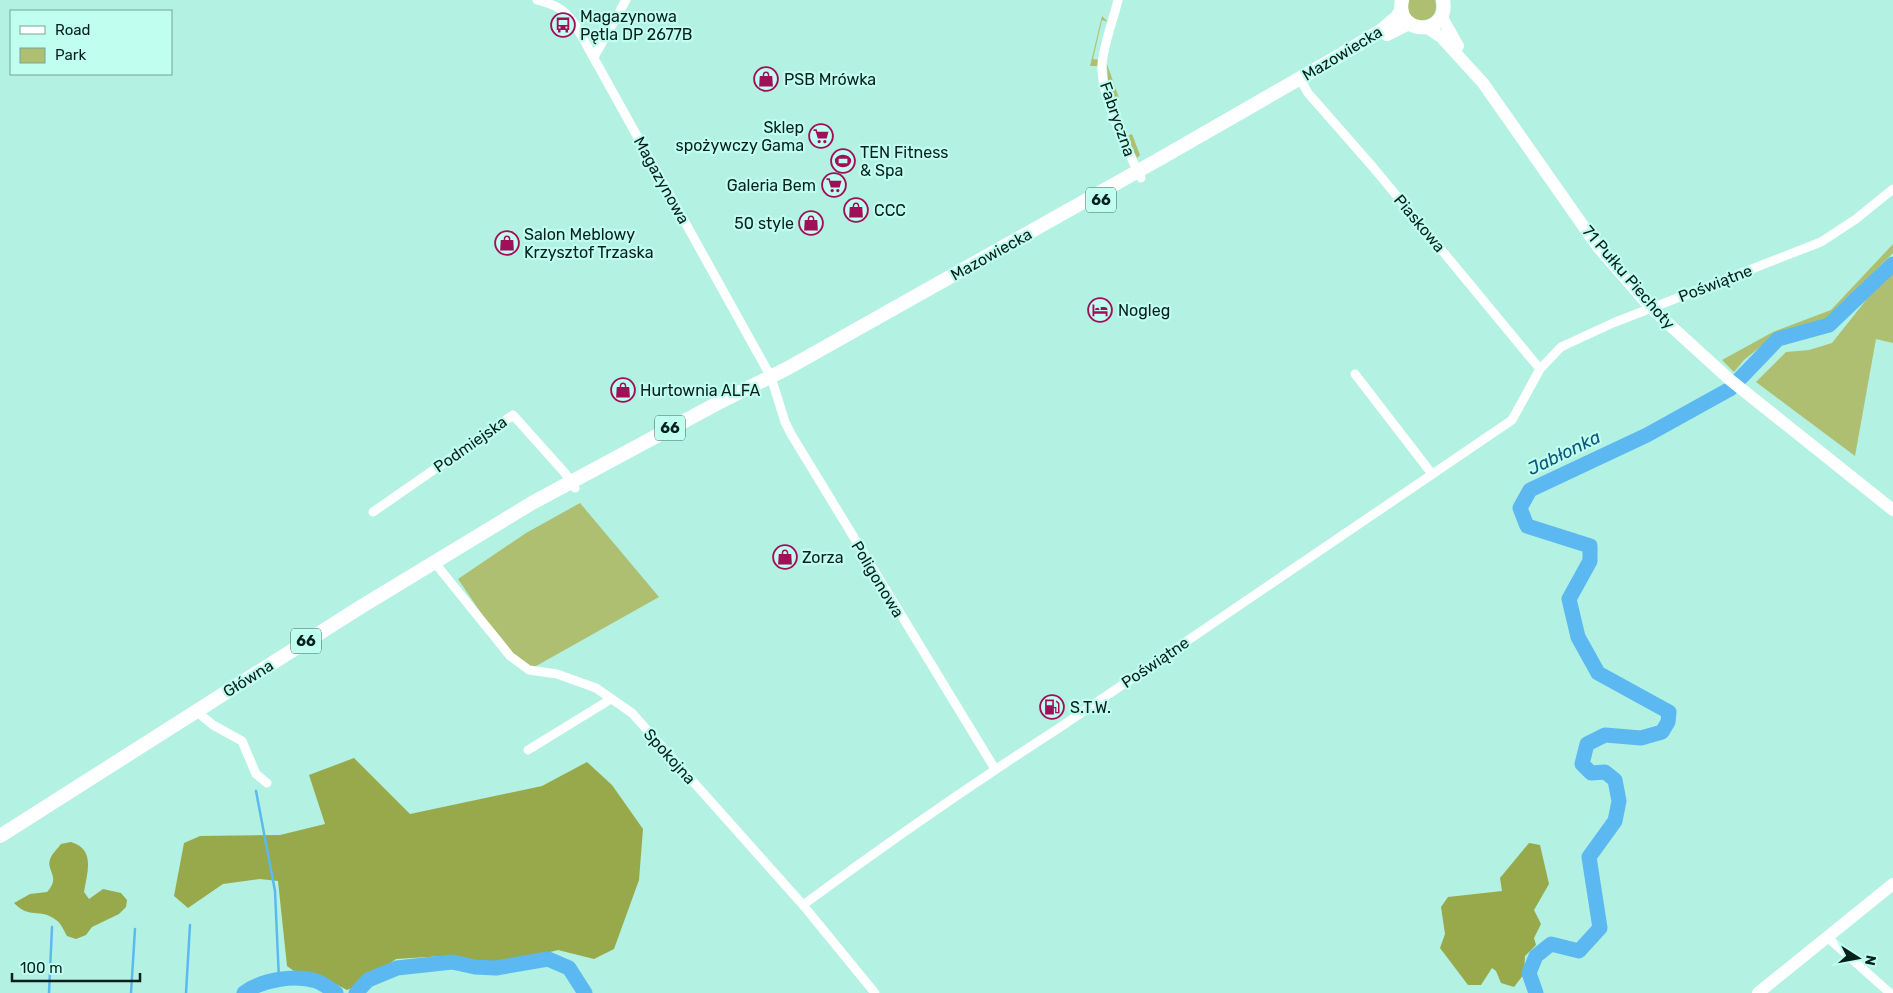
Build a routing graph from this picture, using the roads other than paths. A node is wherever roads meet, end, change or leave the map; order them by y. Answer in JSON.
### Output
{"nodes":[{"id":1,"x":537,"y":0,"type":"edge"},
{"id":2,"x":626,"y":0,"type":"edge"},
{"id":3,"x":1118,"y":0,"type":"edge"},
{"id":4,"x":1445,"y":6,"type":"edge"},
{"id":5,"x":1404,"y":11,"type":"edge"},
{"id":6,"x":1426,"y":27,"type":"junction"},
{"id":7,"x":594,"y":57,"type":"junction"},
{"id":8,"x":1301,"y":82,"type":"junction"},
{"id":9,"x":1483,"y":83,"type":"junction"},
{"id":10,"x":1139,"y":174,"type":"junction"},
{"id":11,"x":1893,"y":190,"type":"edge"},
{"id":12,"x":1651,"y":308,"type":"junction"},
{"id":13,"x":1540,"y":368,"type":"junction"},
{"id":14,"x":1355,"y":374,"type":"dead end"},
{"id":15,"x":772,"y":380,"type":"junction"},
{"id":16,"x":1432,"y":474,"type":"junction"},
{"id":17,"x":573,"y":485,"type":"junction"},
{"id":18,"x":1893,"y":510,"type":"edge"},
{"id":19,"x":373,"y":512,"type":"dead end"},
{"id":20,"x":435,"y":563,"type":"junction"},
{"id":21,"x":611,"y":699,"type":"junction"},
{"id":22,"x":196,"y":711,"type":"junction"},
{"id":23,"x":528,"y":750,"type":"dead end"},
{"id":24,"x":995,"y":769,"type":"junction"},
{"id":25,"x":267,"y":783,"type":"dead end"},
{"id":26,"x":0,"y":836,"type":"edge"},
{"id":27,"x":1893,"y":884,"type":"edge"},
{"id":28,"x":803,"y":906,"type":"junction"},
{"id":29,"x":1826,"y":937,"type":"junction"},
{"id":30,"x":875,"y":993,"type":"edge"},
{"id":31,"x":1758,"y":993,"type":"edge"},
{"id":32,"x":1890,"y":993,"type":"edge"}],
"edges":[{"from":1,"to":7,"type":"street","name":"Magazynowa"},
{"from":2,"to":7,"type":"street"},
{"from":3,"to":10,"type":"street","name":"Fabryczna"},
{"from":4,"to":6,"type":"main road"},
{"from":4,"to":9,"type":"street"},
{"from":5,"to":6,"type":"main road"},
{"from":5,"to":8,"type":"main road","name":"Mazowiecka","number":"66"},
{"from":6,"to":9,"type":"street","name":"71 Pułku Piechoty"},
{"from":7,"to":15,"type":"street","name":"Magazynowa"},
{"from":8,"to":10,"type":"main road","name":"Mazowiecka","number":"66"},
{"from":8,"to":13,"type":"street","name":"Piaskowa"},
{"from":9,"to":12,"type":"street","name":"71 Pułku Piechoty"},
{"from":10,"to":15,"type":"main road","name":"Mazowiecka","number":"66"},
{"from":11,"to":12,"type":"street","name":"Poświątne"},
{"from":12,"to":13,"type":"street","name":"Poświątne"},
{"from":12,"to":18,"type":"street","name":"71 Pułku Piechoty"},
{"from":13,"to":16,"type":"street","name":"Poświątne"},
{"from":14,"to":16,"type":"street"},
{"from":15,"to":17,"type":"main road","name":"Mazowiecka","number":"66"},
{"from":15,"to":24,"type":"street","name":"Poligonowa"},
{"from":16,"to":24,"type":"street","name":"Poświątne"},
{"from":17,"to":19,"type":"street","name":"Podmiejska"},
{"from":17,"to":20,"type":"main road","name":"Główna","number":"66"},
{"from":20,"to":21,"type":"street","name":"Spokojna"},
{"from":20,"to":22,"type":"main road","name":"Główna","number":"66"},
{"from":21,"to":23,"type":"street"},
{"from":21,"to":28,"type":"street","name":"Spokojna"},
{"from":22,"to":25,"type":"street"},
{"from":22,"to":26,"type":"main road","name":"Główna","number":"66"},
{"from":24,"to":28,"type":"street","name":"Poświątne"},
{"from":27,"to":29,"type":"street"},
{"from":28,"to":30,"type":"street","name":"Spokojna"},
{"from":29,"to":31,"type":"street"},
{"from":29,"to":32,"type":"street"}]}
